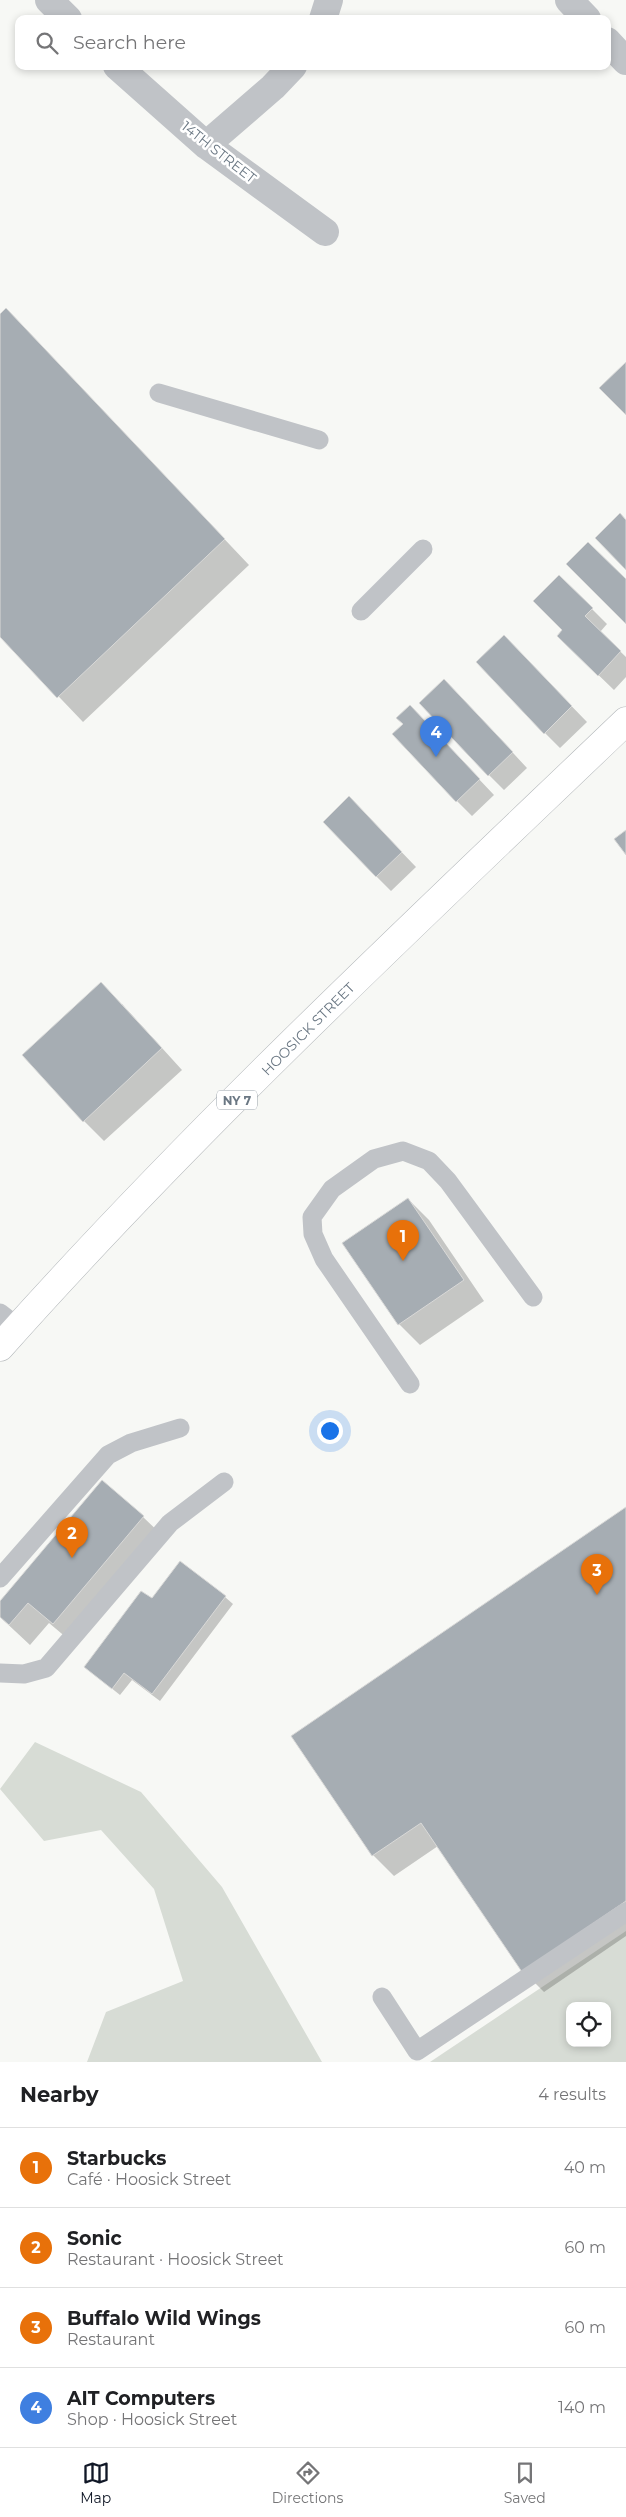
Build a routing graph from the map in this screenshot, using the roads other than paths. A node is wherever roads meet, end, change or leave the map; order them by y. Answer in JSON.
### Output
{"nodes":[{"id":1,"x":49,"y":0,"type":"edge"},
{"id":2,"x":329,"y":0,"type":"edge"},
{"id":3,"x":569,"y":0,"type":"edge"},
{"id":4,"x":64,"y":15,"type":"edge"},
{"id":5,"x":324,"y":15,"type":"edge"},
{"id":6,"x":582,"y":15,"type":"edge"},
{"id":7,"x":611,"y":45,"type":"edge"},
{"id":8,"x":626,"y":61,"type":"edge"},
{"id":9,"x":121,"y":70,"type":"edge"},
{"id":10,"x":289,"y":70,"type":"edge"},
{"id":11,"x":206,"y":146,"type":"junction"},
{"id":12,"x":325,"y":232,"type":"dead end"},
{"id":13,"x":158,"y":393,"type":"dead end"},
{"id":14,"x":319,"y":440,"type":"dead end"},
{"id":15,"x":423,"y":549,"type":"dead end"},
{"id":16,"x":361,"y":610,"type":"dead end"},
{"id":17,"x":626,"y":721,"type":"edge"},
{"id":18,"x":533,"y":1296,"type":"dead end"},
{"id":19,"x":9,"y":1320,"type":"edge"},
{"id":20,"x":0,"y":1347,"type":"edge"},
{"id":21,"x":410,"y":1384,"type":"dead end"},
{"id":22,"x":180,"y":1428,"type":"dead end"},
{"id":23,"x":224,"y":1482,"type":"dead end"},
{"id":24,"x":0,"y":1578,"type":"edge"},
{"id":25,"x":0,"y":1673,"type":"edge"},
{"id":26,"x":626,"y":1912,"type":"edge"},
{"id":27,"x":382,"y":1997,"type":"dead end"}],
"edges":[{"from":1,"to":4,"type":"street"},
{"from":2,"to":5,"type":"street"},
{"from":3,"to":6,"type":"street"},
{"from":7,"to":8,"type":"street"},
{"from":9,"to":11,"type":"street","name":"14TH STREET"},
{"from":10,"to":11,"type":"street"},
{"from":11,"to":12,"type":"street","name":"14TH STREET"},
{"from":13,"to":14,"type":"lane"},
{"from":15,"to":16,"type":"lane"},
{"from":17,"to":19,"type":"highway","name":"HOOSICK STREET","number":"NY 7"},
{"from":18,"to":21,"type":"lane"},
{"from":19,"to":20,"type":"highway","name":"HOOSICK STREET","number":"NY 7"},
{"from":22,"to":24,"type":"lane"},
{"from":23,"to":25,"type":"lane"},
{"from":26,"to":27,"type":"lane"}]}
